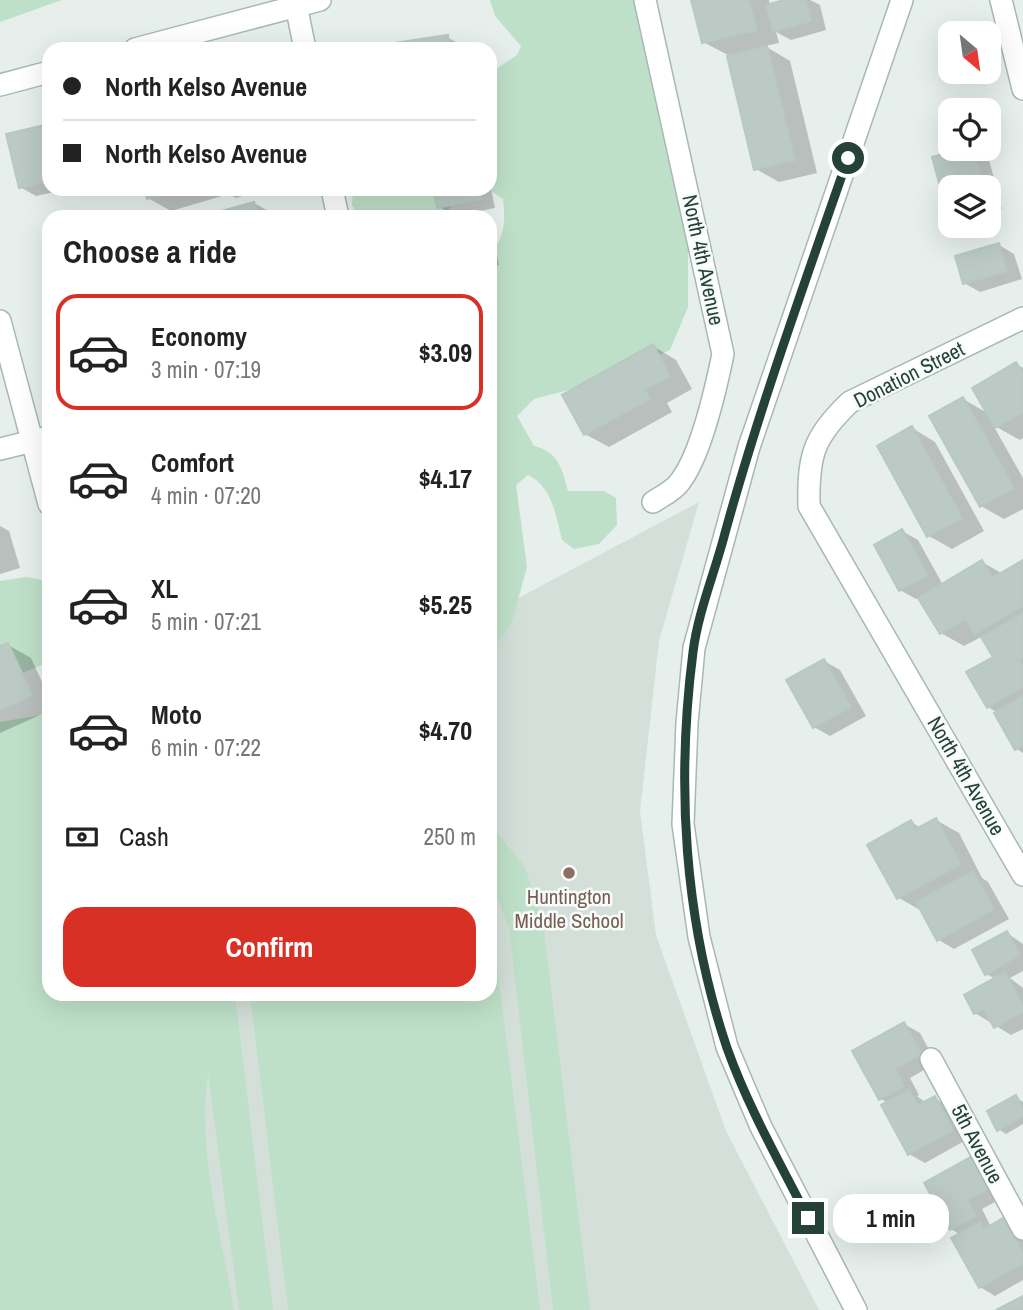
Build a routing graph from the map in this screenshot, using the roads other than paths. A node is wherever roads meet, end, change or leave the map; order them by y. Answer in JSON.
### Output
{"nodes":[{"id":1,"x":320,"y":0,"type":"edge"},
{"id":2,"x":645,"y":0,"type":"edge"},
{"id":3,"x":902,"y":0,"type":"edge"},
{"id":4,"x":1001,"y":0,"type":"edge"},
{"id":5,"x":295,"y":3,"type":"edge"},
{"id":6,"x":159,"y":42,"type":"edge"},
{"id":7,"x":303,"y":42,"type":"edge"},
{"id":8,"x":42,"y":74,"type":"edge"},
{"id":9,"x":0,"y":85,"type":"edge"},
{"id":10,"x":1023,"y":89,"type":"edge"},
{"id":11,"x":1023,"y":318,"type":"edge"},
{"id":12,"x":0,"y":321,"type":"edge"},
{"id":13,"x":40,"y":439,"type":"edge"},
{"id":14,"x":0,"y":449,"type":"edge"},
{"id":15,"x":812,"y":452,"type":"joint"},
{"id":16,"x":653,"y":502,"type":"dead end"},
{"id":17,"x":1023,"y":874,"type":"edge"},
{"id":18,"x":931,"y":1059,"type":"dead end"},
{"id":19,"x":1023,"y":1229,"type":"edge"},
{"id":20,"x":856,"y":1310,"type":"edge"}],
"edges":[{"from":1,"to":5,"type":"street"},
{"from":2,"to":16,"type":"street","name":"North 4th Avenue"},
{"from":3,"to":20,"type":"street"},
{"from":4,"to":10,"type":"street"},
{"from":5,"to":6,"type":"street"},
{"from":5,"to":7,"type":"street"},
{"from":8,"to":9,"type":"street"},
{"from":11,"to":15,"type":"street","name":"Donation Street"},
{"from":12,"to":13,"type":"street"},
{"from":13,"to":14,"type":"street"},
{"from":15,"to":17,"type":"street","name":"North 4th Avenue"},
{"from":18,"to":19,"type":"street","name":"5th Avenue"}]}
